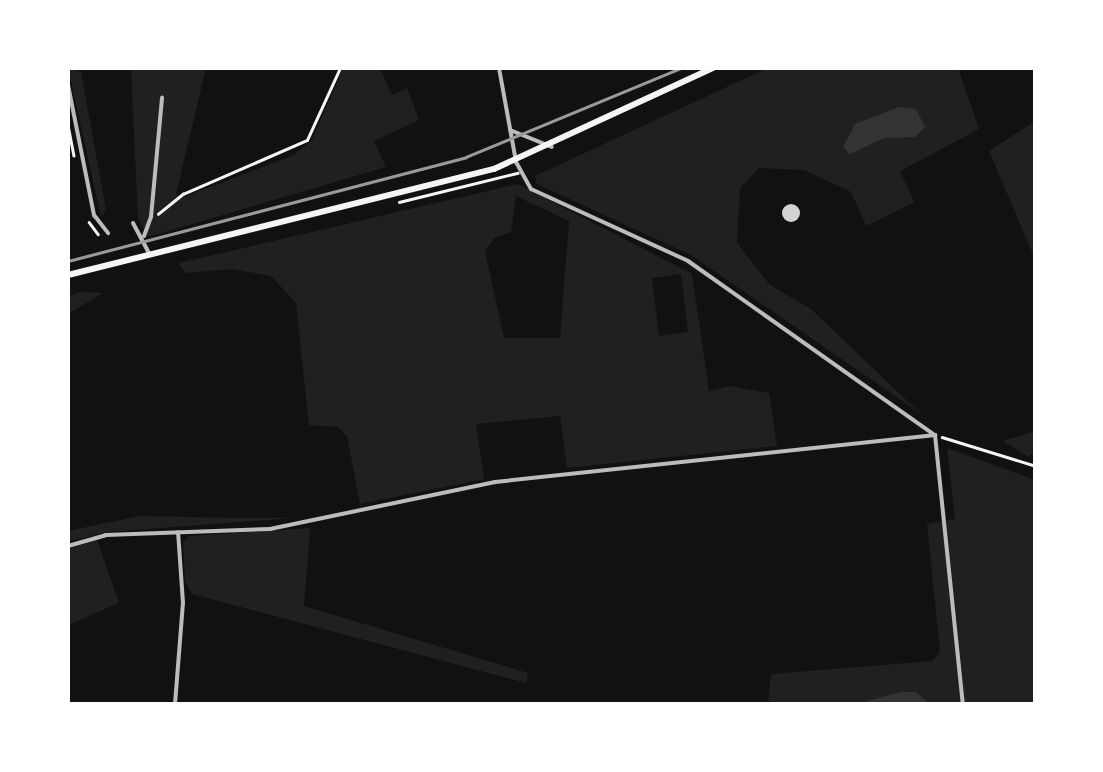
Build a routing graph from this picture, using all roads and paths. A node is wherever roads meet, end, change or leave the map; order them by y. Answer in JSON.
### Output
{"nodes":[{"id":1,"x":340,"y":68,"type":"edge"},
{"id":2,"x":499,"y":68,"type":"edge"},
{"id":3,"x":713,"y":68,"type":"edge"},
{"id":4,"x":68,"y":85,"type":"edge"},
{"id":5,"x":162,"y":98,"type":"dead end"},
{"id":6,"x":68,"y":125,"type":"edge"},
{"id":7,"x":510,"y":130,"type":"junction"},
{"id":8,"x":552,"y":147,"type":"junction"},
{"id":9,"x":516,"y":162,"type":"junction"},
{"id":10,"x":76,"y":164,"type":"dead end"},
{"id":11,"x":152,"y":216,"type":"junction"},
{"id":12,"x":89,"y":222,"type":"dead end"},
{"id":13,"x":133,"y":223,"type":"dead end"},
{"id":14,"x":108,"y":233,"type":"joint"},
{"id":15,"x":144,"y":236,"type":"junction"},
{"id":16,"x":149,"y":254,"type":"junction"},
{"id":17,"x":68,"y":274,"type":"edge"},
{"id":18,"x":935,"y":435,"type":"junction"},
{"id":19,"x":1036,"y":466,"type":"edge"},
{"id":20,"x":178,"y":532,"type":"junction"},
{"id":21,"x":68,"y":546,"type":"edge"},
{"id":22,"x":175,"y":704,"type":"edge"},
{"id":23,"x":963,"y":704,"type":"edge"}],
"edges":[{"from":1,"to":11,"type":"path"},
{"from":2,"to":7,"type":"street"},
{"from":3,"to":8,"type":"main road"},
{"from":4,"to":14,"type":"street"},
{"from":5,"to":11,"type":"street"},
{"from":6,"to":10,"type":"path"},
{"from":7,"to":8,"type":"street"},
{"from":7,"to":9,"type":"street"},
{"from":8,"to":9,"type":"main road"},
{"from":9,"to":16,"type":"main road"},
{"from":9,"to":18,"type":"street"},
{"from":11,"to":15,"type":"street"},
{"from":12,"to":14,"type":"path"},
{"from":13,"to":15,"type":"street"},
{"from":15,"to":16,"type":"street"},
{"from":16,"to":17,"type":"main road"},
{"from":18,"to":19,"type":"path"},
{"from":18,"to":20,"type":"street"},
{"from":18,"to":23,"type":"street"},
{"from":20,"to":21,"type":"street"},
{"from":20,"to":22,"type":"street"}]}
